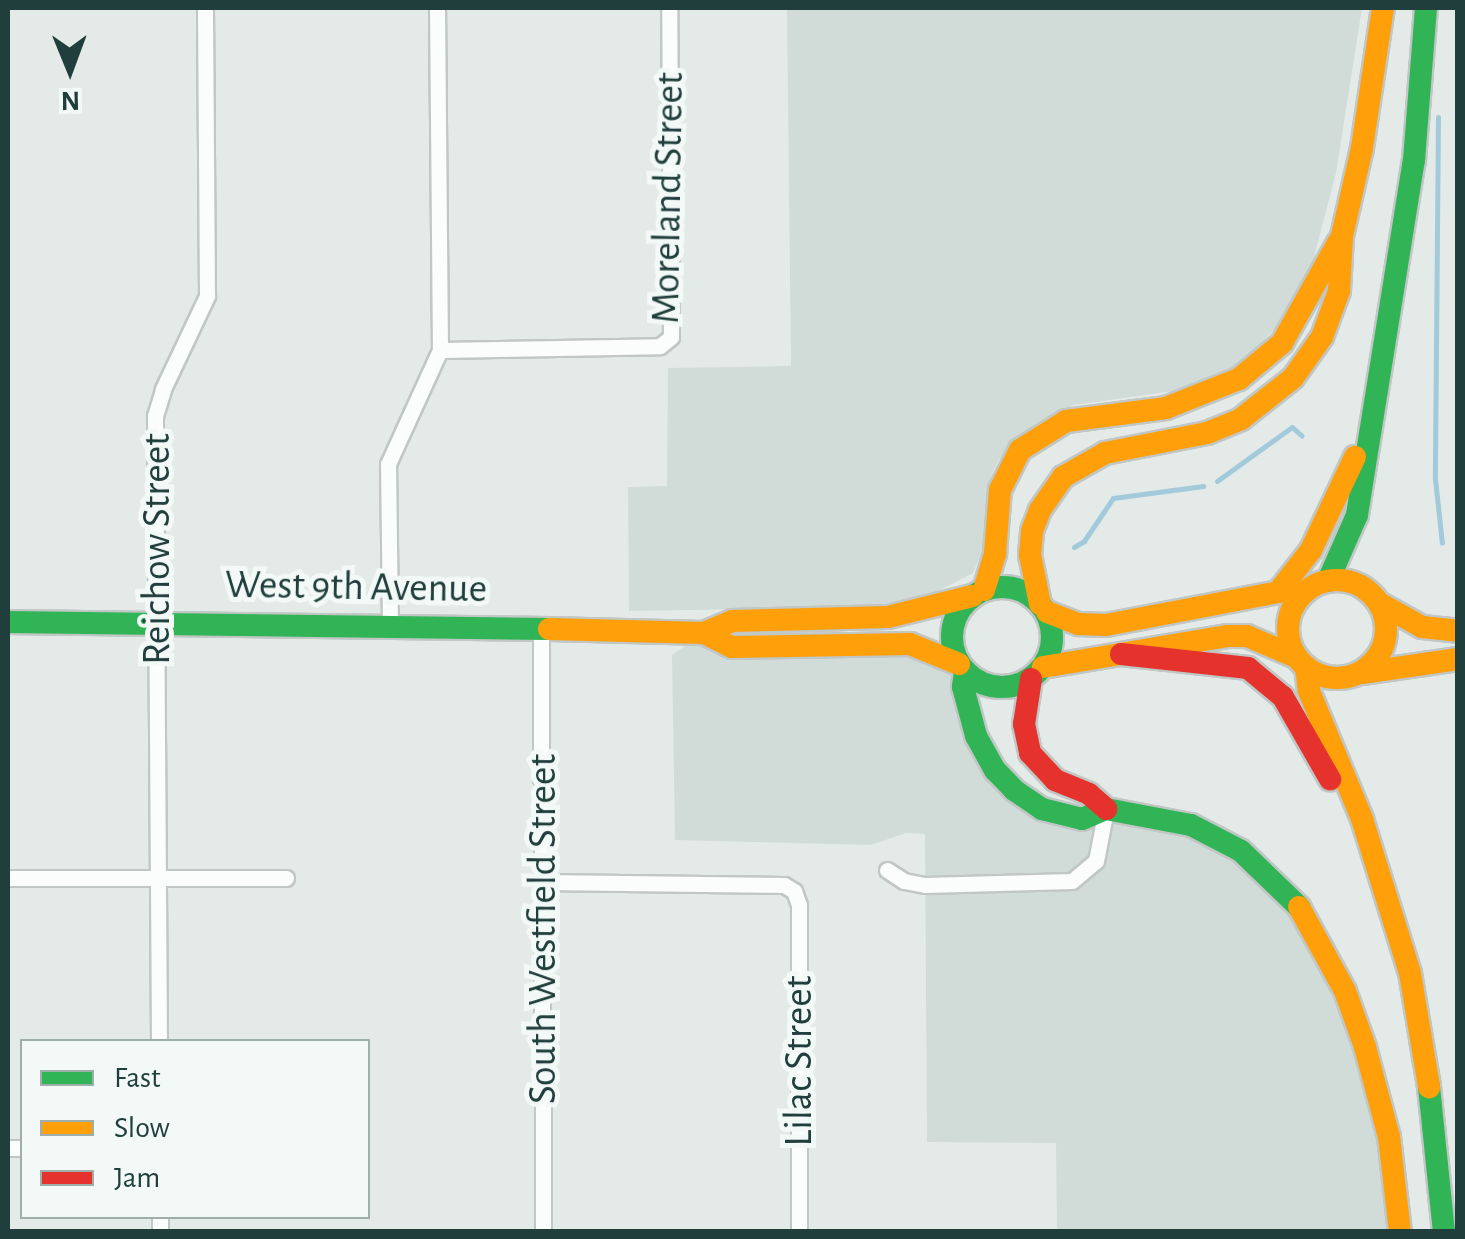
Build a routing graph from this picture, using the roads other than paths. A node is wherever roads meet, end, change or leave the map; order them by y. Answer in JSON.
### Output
{"nodes":[{"id":1,"x":205,"y":8,"type":"edge"},
{"id":2,"x":437,"y":8,"type":"edge"},
{"id":3,"x":669,"y":8,"type":"edge"},
{"id":4,"x":1383,"y":8,"type":"edge"},
{"id":5,"x":1426,"y":8,"type":"edge"},
{"id":6,"x":1342,"y":236,"type":"junction"},
{"id":7,"x":440,"y":350,"type":"junction"},
{"id":8,"x":1369,"y":423,"type":"junction"},
{"id":9,"x":1320,"y":584,"type":"junction"},
{"id":10,"x":1280,"y":591,"type":"junction"},
{"id":11,"x":978,"y":593,"type":"junction"},
{"id":12,"x":1379,"y":603,"type":"junction"},
{"id":13,"x":1043,"y":608,"type":"junction"},
{"id":14,"x":8,"y":622,"type":"edge"},
{"id":15,"x":157,"y":623,"type":"junction"},
{"id":16,"x":390,"y":624,"type":"junction"},
{"id":17,"x":541,"y":627,"type":"junction"},
{"id":18,"x":1449,"y":631,"type":"edge"},
{"id":19,"x":704,"y":633,"type":"junction"},
{"id":20,"x":1121,"y":654,"type":"junction"},
{"id":21,"x":1450,"y":659,"type":"edge"},
{"id":22,"x":1301,"y":662,"type":"junction"},
{"id":23,"x":962,"y":668,"type":"junction"},
{"id":24,"x":1037,"y":673,"type":"junction"},
{"id":25,"x":1360,"y":673,"type":"junction"},
{"id":26,"x":1106,"y":809,"type":"junction"},
{"id":27,"x":1372,"y":856,"type":"junction"},
{"id":28,"x":888,"y":870,"type":"dead end"},
{"id":29,"x":8,"y":878,"type":"edge"},
{"id":30,"x":159,"y":878,"type":"junction"},
{"id":31,"x":286,"y":878,"type":"dead end"},
{"id":32,"x":543,"y":882,"type":"junction"},
{"id":33,"x":160,"y":1039,"type":"edge"},
{"id":34,"x":544,"y":1232,"type":"edge"},
{"id":35,"x":799,"y":1232,"type":"edge"},
{"id":36,"x":1400,"y":1232,"type":"edge"},
{"id":37,"x":1444,"y":1232,"type":"edge"}],
"edges":[{"from":1,"to":15,"type":"street","name":"Reichow Street"},
{"from":2,"to":7,"type":"street"},
{"from":3,"to":7,"type":"street","name":"Moreland Street"},
{"from":4,"to":6,"type":"main road"},
{"from":5,"to":8,"type":"main road"},
{"from":6,"to":11,"type":"main road"},
{"from":6,"to":13,"type":"main road"},
{"from":7,"to":16,"type":"street"},
{"from":8,"to":9,"type":"main road"},
{"from":8,"to":10,"type":"main road"},
{"from":9,"to":10,"type":"main road"},
{"from":9,"to":12,"type":"main road"},
{"from":9,"to":22,"type":"main road"},
{"from":10,"to":13,"type":"main road"},
{"from":11,"to":13,"type":"main road"},
{"from":11,"to":19,"type":"main road","name":"West 9th Avenue"},
{"from":11,"to":23,"type":"main road"},
{"from":12,"to":18,"type":"main road"},
{"from":12,"to":25,"type":"main road"},
{"from":13,"to":24,"type":"main road"},
{"from":14,"to":15,"type":"main road","name":"West 9th Avenue"},
{"from":15,"to":16,"type":"main road","name":"West 9th Avenue"},
{"from":15,"to":30,"type":"street","name":"Reichow Street"},
{"from":16,"to":17,"type":"main road","name":"West 9th Avenue"},
{"from":17,"to":19,"type":"main road","name":"West 9th Avenue"},
{"from":17,"to":32,"type":"street","name":"South Westfield Street"},
{"from":19,"to":23,"type":"main road","name":"West 9th Avenue"},
{"from":20,"to":22,"type":"main road"},
{"from":20,"to":24,"type":"main road"},
{"from":20,"to":27,"type":"main road"},
{"from":21,"to":25,"type":"main road"},
{"from":22,"to":25,"type":"main road"},
{"from":22,"to":27,"type":"main road"},
{"from":23,"to":24,"type":"main road"},
{"from":23,"to":26,"type":"main road"},
{"from":24,"to":26,"type":"main road"},
{"from":26,"to":28,"type":"street"},
{"from":26,"to":36,"type":"main road"},
{"from":27,"to":37,"type":"main road"},
{"from":29,"to":30,"type":"street"},
{"from":30,"to":31,"type":"street"},
{"from":30,"to":33,"type":"street","name":"Reichow Street"},
{"from":32,"to":34,"type":"street","name":"South Westfield Street"},
{"from":32,"to":35,"type":"street","name":"Lilac Street"}]}
